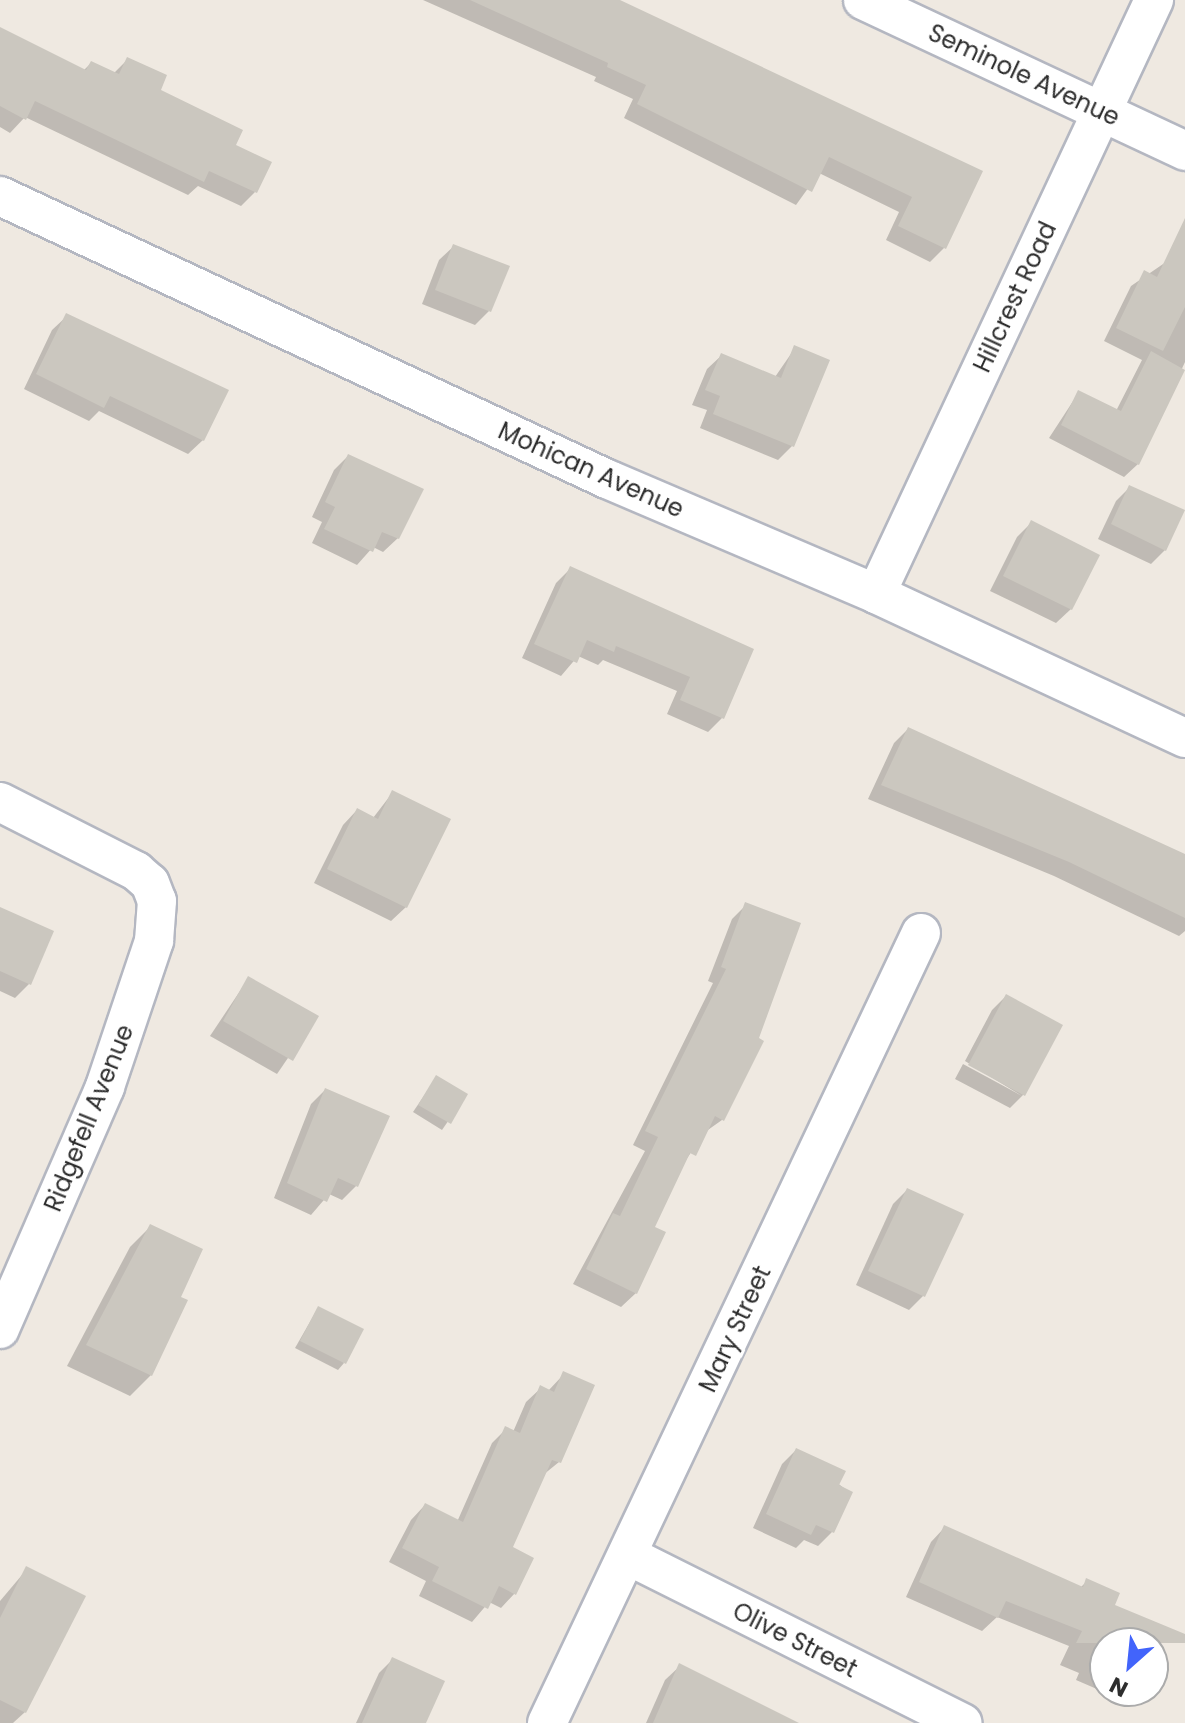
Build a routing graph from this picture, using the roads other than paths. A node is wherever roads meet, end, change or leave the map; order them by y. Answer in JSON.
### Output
{"nodes":[{"id":1,"x":863,"y":0,"type":"edge"},
{"id":2,"x":1154,"y":0,"type":"edge"},
{"id":3,"x":1102,"y":112,"type":"junction"},
{"id":4,"x":1185,"y":151,"type":"edge"},
{"id":5,"x":0,"y":196,"type":"edge"},
{"id":6,"x":876,"y":594,"type":"junction"},
{"id":7,"x":1185,"y":738,"type":"edge"},
{"id":8,"x":0,"y":802,"type":"edge"},
{"id":9,"x":921,"y":933,"type":"dead end"},
{"id":10,"x":0,"y":1329,"type":"edge"},
{"id":11,"x":629,"y":1556,"type":"junction"},
{"id":12,"x":547,"y":1723,"type":"edge"},
{"id":13,"x":962,"y":1723,"type":"edge"}],
"edges":[{"from":1,"to":3,"type":"street","name":"Seminole Avenue"},
{"from":2,"to":3,"type":"street","name":"Hillcrest Road"},
{"from":3,"to":4,"type":"street","name":"Seminole Avenue"},
{"from":3,"to":6,"type":"street","name":"Hillcrest Road"},
{"from":5,"to":6,"type":"street","name":"Mohican Avenue"},
{"from":6,"to":7,"type":"street","name":"Mohican Avenue"},
{"from":8,"to":10,"type":"street","name":"Ridgefell Avenue"},
{"from":9,"to":11,"type":"street","name":"Mary Street"},
{"from":11,"to":12,"type":"street","name":"Mary Street"},
{"from":11,"to":13,"type":"street","name":"Olive Street"}]}
